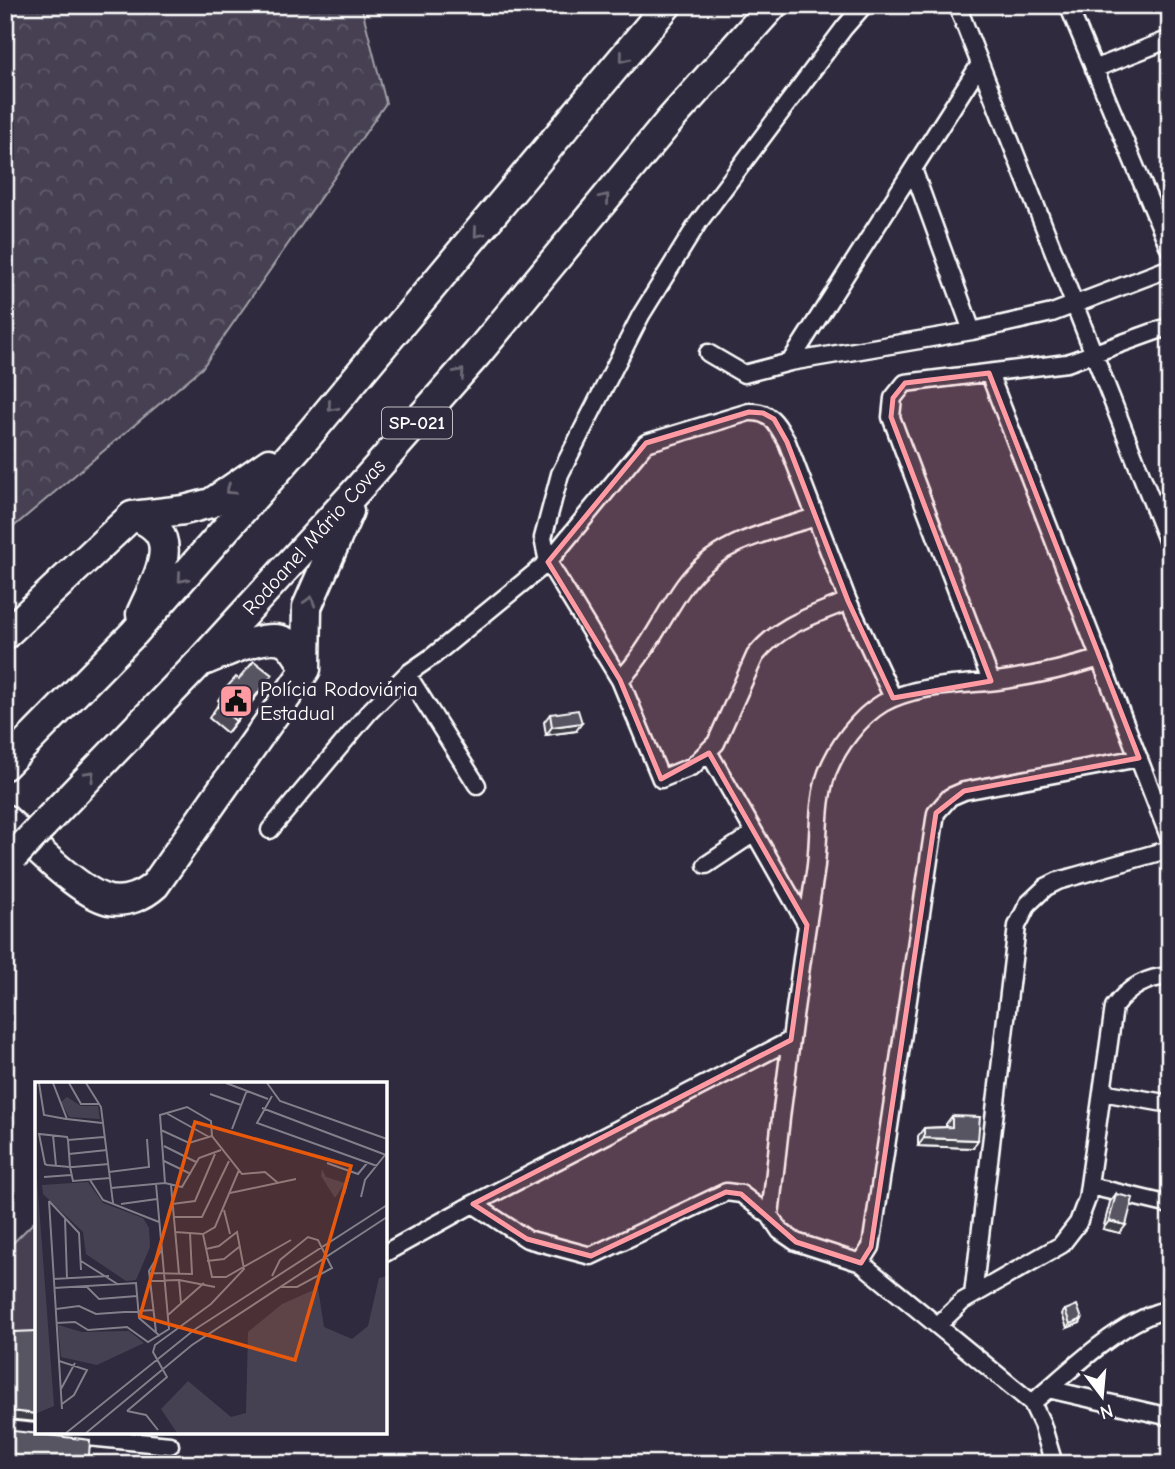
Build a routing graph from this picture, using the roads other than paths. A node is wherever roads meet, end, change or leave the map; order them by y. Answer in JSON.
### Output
{"nodes":[{"id":1,"x":667,"y":5,"type":"edge"},
{"id":2,"x":773,"y":5,"type":"edge"},
{"id":3,"x":864,"y":5,"type":"edge"},
{"id":4,"x":957,"y":5,"type":"edge"},
{"id":5,"x":1068,"y":5,"type":"edge"},
{"id":6,"x":1170,"y":39,"type":"edge"},
{"id":7,"x":980,"y":64,"type":"junction"},
{"id":8,"x":1094,"y":69,"type":"junction"},
{"id":9,"x":913,"y":169,"type":"junction"},
{"id":10,"x":1170,"y":250,"type":"edge"},
{"id":11,"x":1170,"y":268,"type":"edge"},
{"id":12,"x":1074,"y":305,"type":"junction"},
{"id":13,"x":1170,"y":326,"type":"edge"},
{"id":14,"x":972,"y":331,"type":"junction"},
{"id":15,"x":708,"y":353,"type":"dead end"},
{"id":16,"x":1094,"y":354,"type":"junction"},
{"id":17,"x":790,"y":362,"type":"junction"},
{"id":18,"x":989,"y":373,"type":"junction"},
{"id":19,"x":306,"y":438,"type":"junction"},
{"id":20,"x":358,"y":489,"type":"junction"},
{"id":21,"x":1170,"y":500,"type":"edge"},
{"id":22,"x":1156,"y":512,"type":"junction"},
{"id":23,"x":132,"y":516,"type":"junction"},
{"id":24,"x":816,"y":517,"type":"junction"},
{"id":25,"x":1170,"y":548,"type":"edge"},
{"id":26,"x":548,"y":562,"type":"junction"},
{"id":27,"x":848,"y":601,"type":"junction"},
{"id":28,"x":134,"y":633,"type":"junction"},
{"id":29,"x":5,"y":635,"type":"edge"},
{"id":30,"x":1100,"y":658,"type":"junction"},
{"id":31,"x":200,"y":662,"type":"junction"},
{"id":32,"x":306,"y":669,"type":"junction"},
{"id":33,"x":407,"y":674,"type":"junction"},
{"id":34,"x":620,"y":680,"type":"junction"},
{"id":35,"x":991,"y":681,"type":"junction"},
{"id":36,"x":893,"y":698,"type":"junction"},
{"id":37,"x":709,"y":753,"type":"junction"},
{"id":38,"x":1139,"y":758,"type":"junction"},
{"id":39,"x":5,"y":765,"type":"edge"},
{"id":40,"x":477,"y":785,"type":"dead end"},
{"id":41,"x":5,"y":819,"type":"edge"},
{"id":42,"x":270,"y":830,"type":"dead end"},
{"id":43,"x":754,"y":833,"type":"junction"},
{"id":44,"x":1170,"y":839,"type":"edge"},
{"id":45,"x":1170,"y":849,"type":"edge"},
{"id":46,"x":10,"y":860,"type":"edge"},
{"id":47,"x":706,"y":865,"type":"dead end"},
{"id":48,"x":807,"y":925,"type":"junction"},
{"id":49,"x":1170,"y":976,"type":"edge"},
{"id":50,"x":791,"y":1040,"type":"junction"},
{"id":51,"x":1102,"y":1092,"type":"junction"},
{"id":52,"x":1170,"y":1104,"type":"edge"},
{"id":53,"x":1090,"y":1186,"type":"junction"},
{"id":54,"x":473,"y":1204,"type":"junction"},
{"id":55,"x":1170,"y":1205,"type":"edge"},
{"id":56,"x":770,"y":1216,"type":"junction"},
{"id":57,"x":387,"y":1252,"type":"edge"},
{"id":58,"x":861,"y":1264,"type":"junction"},
{"id":59,"x":973,"y":1295,"type":"junction"},
{"id":60,"x":1170,"y":1309,"type":"edge"},
{"id":61,"x":938,"y":1325,"type":"junction"},
{"id":62,"x":1048,"y":1389,"type":"junction"},
{"id":63,"x":1032,"y":1403,"type":"junction"},
{"id":64,"x":1170,"y":1417,"type":"edge"},
{"id":65,"x":5,"y":1429,"type":"edge"},
{"id":66,"x":35,"y":1432,"type":"edge"},
{"id":67,"x":57,"y":1434,"type":"edge"},
{"id":68,"x":170,"y":1445,"type":"dead end"},
{"id":69,"x":1054,"y":1464,"type":"edge"}],
"edges":[{"from":1,"to":19,"type":"highway","one_way":true},
{"from":20,"to":2,"type":"highway","name":"Rodoanel Mário Covas","number":"SP-021","one_way":true},
{"from":3,"to":26,"type":"street"},
{"from":4,"to":7,"type":"street"},
{"from":5,"to":8,"type":"street"},
{"from":6,"to":8,"type":"street"},
{"from":7,"to":9,"type":"street"},
{"from":7,"to":12,"type":"street"},
{"from":8,"to":10,"type":"street"},
{"from":9,"to":14,"type":"street"},
{"from":9,"to":17,"type":"street"},
{"from":11,"to":12,"type":"street"},
{"from":12,"to":14,"type":"street"},
{"from":12,"to":16,"type":"street"},
{"from":13,"to":16,"type":"street"},
{"from":14,"to":17,"type":"street"},
{"from":15,"to":17,"type":"street"},
{"from":16,"to":18,"type":"street"},
{"from":16,"to":22,"type":"street"},
{"from":18,"to":30,"type":"street"},
{"from":18,"to":35,"type":"street"},
{"from":19,"to":23,"type":"highway","one_way":true},
{"from":19,"to":28,"type":"highway","one_way":true},
{"from":20,"to":31,"type":"highway","name":"Rodoanel Mário Covas","number":"SP-021"},
{"from":32,"to":20,"type":"highway","one_way":true},
{"from":21,"to":22,"type":"street"},
{"from":22,"to":25,"type":"street"},
{"from":23,"to":28,"type":"highway"},
{"from":23,"to":29,"type":"highway"},
{"from":24,"to":26,"type":"street"},
{"from":24,"to":27,"type":"street"},
{"from":24,"to":34,"type":"street"},
{"from":26,"to":33,"type":"street"},
{"from":26,"to":34,"type":"street"},
{"from":27,"to":36,"type":"street"},
{"from":27,"to":37,"type":"street"},
{"from":28,"to":39,"type":"highway"},
{"from":30,"to":35,"type":"street"},
{"from":30,"to":38,"type":"street"},
{"from":31,"to":32,"type":"highway"},
{"from":46,"to":31,"type":"highway","name":"Rodoanel Mário Covas","number":"SP-021","one_way":true,"bridge":true},
{"from":32,"to":41,"type":"highway"},
{"from":33,"to":40,"type":"street"},
{"from":33,"to":42,"type":"street"},
{"from":34,"to":37,"type":"street"},
{"from":35,"to":36,"type":"street"},
{"from":36,"to":48,"type":"street"},
{"from":37,"to":43,"type":"street"},
{"from":38,"to":44,"type":"street"},
{"from":38,"to":58,"type":"street"},
{"from":43,"to":47,"type":"street"},
{"from":43,"to":48,"type":"street"},
{"from":45,"to":59,"type":"street"},
{"from":48,"to":50,"type":"street"},
{"from":49,"to":51,"type":"street"},
{"from":50,"to":54,"type":"street"},
{"from":50,"to":56,"type":"street"},
{"from":51,"to":52,"type":"street"},
{"from":51,"to":53,"type":"street"},
{"from":53,"to":55,"type":"street"},
{"from":53,"to":59,"type":"street"},
{"from":54,"to":56,"type":"street"},
{"from":54,"to":57,"type":"street"},
{"from":56,"to":58,"type":"street"},
{"from":58,"to":61,"type":"street"},
{"from":59,"to":61,"type":"street"},
{"from":60,"to":62,"type":"street"},
{"from":61,"to":63,"type":"street"},
{"from":62,"to":63,"type":"street"},
{"from":62,"to":64,"type":"street"},
{"from":63,"to":69,"type":"street"},
{"from":65,"to":66,"type":"street"},
{"from":67,"to":68,"type":"street"}]}
